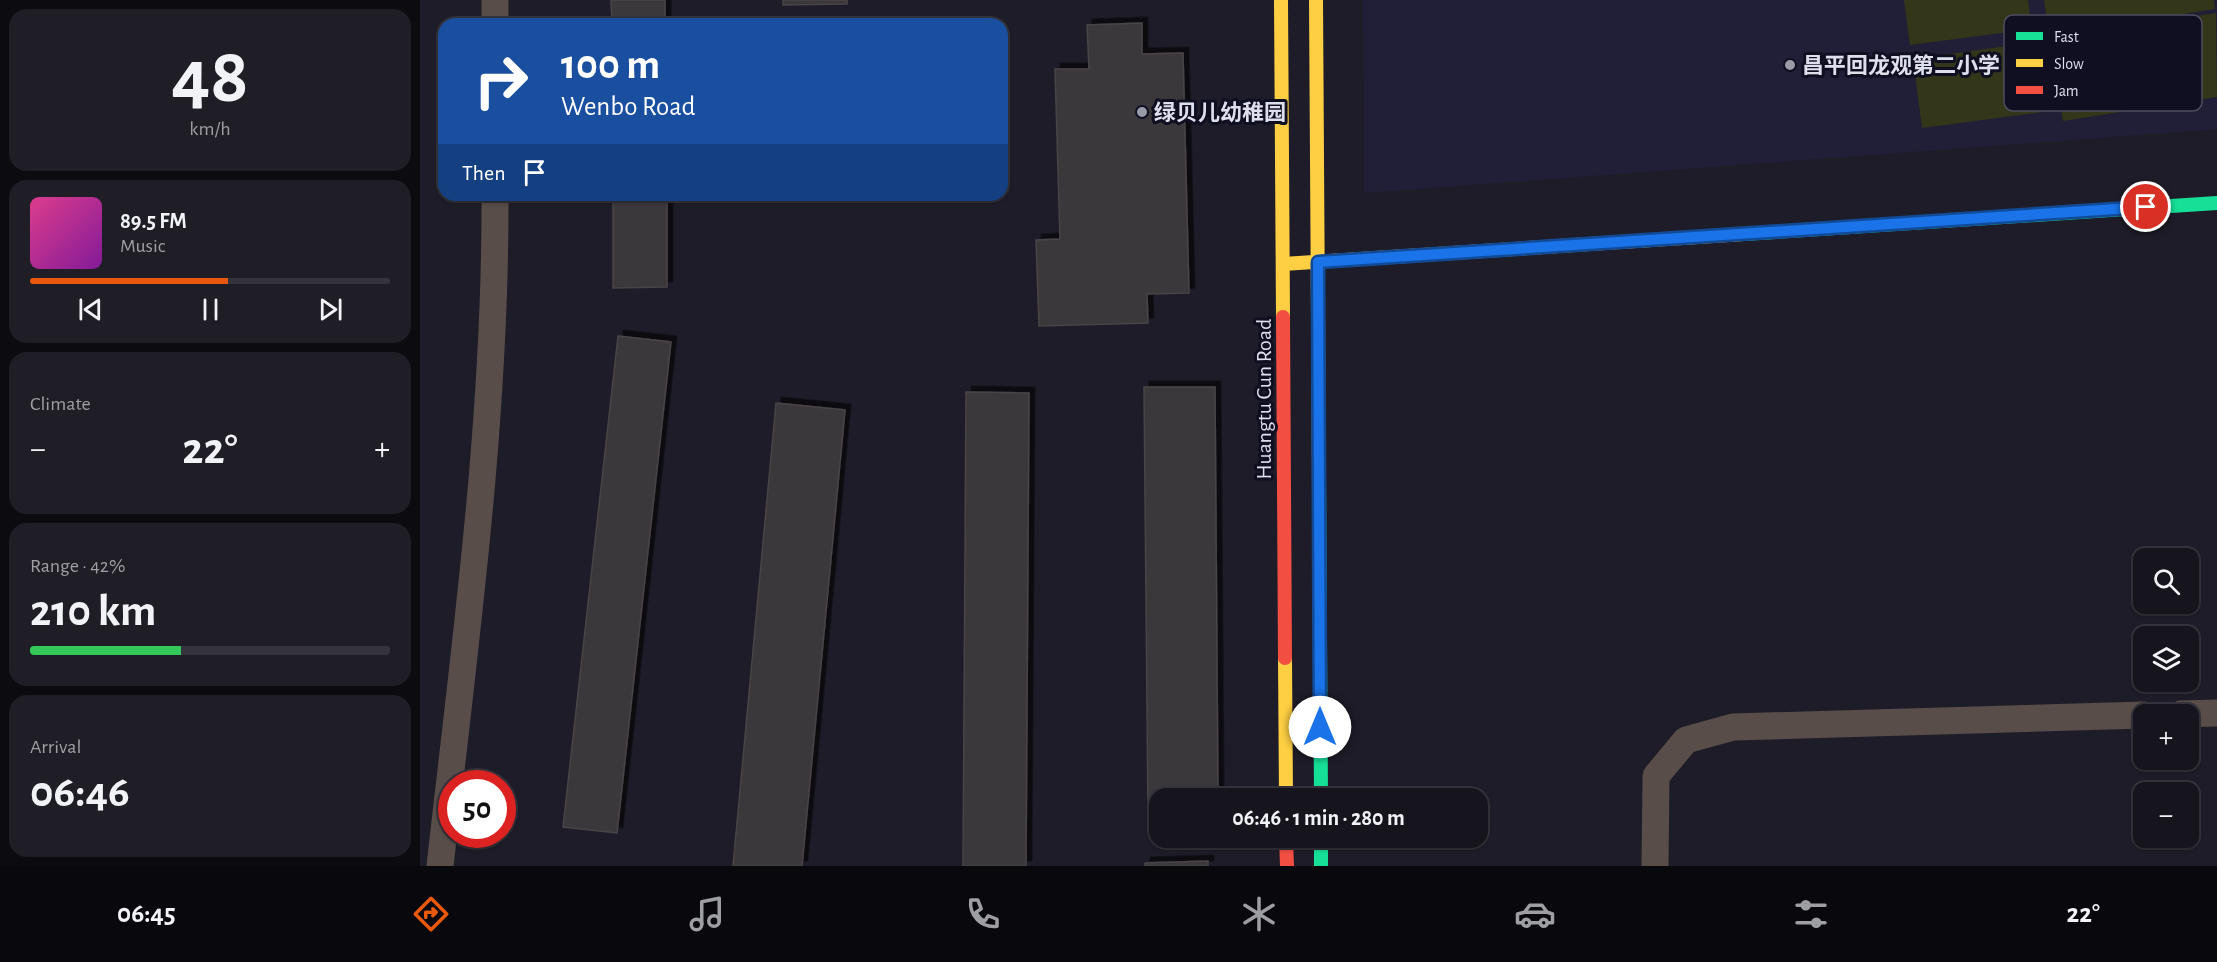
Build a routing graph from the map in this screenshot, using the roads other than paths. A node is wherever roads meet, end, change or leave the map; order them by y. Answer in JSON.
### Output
{"nodes":[{"id":1,"x":495,"y":0,"type":"edge"},
{"id":2,"x":1281,"y":0,"type":"edge"},
{"id":3,"x":1316,"y":0,"type":"edge"},
{"id":4,"x":495,"y":18,"type":"edge"},
{"id":5,"x":495,"y":201,"type":"edge"},
{"id":6,"x":2217,"y":203,"type":"edge"},
{"id":7,"x":1318,"y":262,"type":"junction"},
{"id":8,"x":1283,"y":264,"type":"junction"},
{"id":9,"x":2217,"y":713,"type":"edge"},
{"id":10,"x":2199,"y":714,"type":"edge"},
{"id":11,"x":2133,"y":715,"type":"edge"},
{"id":12,"x":1286,"y":788,"type":"edge"},
{"id":13,"x":1321,"y":788,"type":"edge"},
{"id":14,"x":1287,"y":848,"type":"edge"},
{"id":15,"x":1321,"y":848,"type":"edge"},
{"id":16,"x":440,"y":866,"type":"edge"},
{"id":17,"x":1287,"y":866,"type":"edge"},
{"id":18,"x":1321,"y":866,"type":"edge"},
{"id":19,"x":1655,"y":866,"type":"edge"}],
"edges":[{"from":1,"to":4,"type":"street"},
{"from":2,"to":8,"type":"main road","name":"Huangtu Cun Road"},
{"from":3,"to":7,"type":"main road"},
{"from":5,"to":16,"type":"street"},
{"from":6,"to":7,"type":"main road"},
{"from":7,"to":8,"type":"main road"},
{"from":7,"to":13,"type":"main road"},
{"from":8,"to":12,"type":"main road","name":"Huangtu Cun Road"},
{"from":9,"to":10,"type":"street"},
{"from":11,"to":19,"type":"street"},
{"from":14,"to":17,"type":"main road"},
{"from":15,"to":18,"type":"main road"}]}
